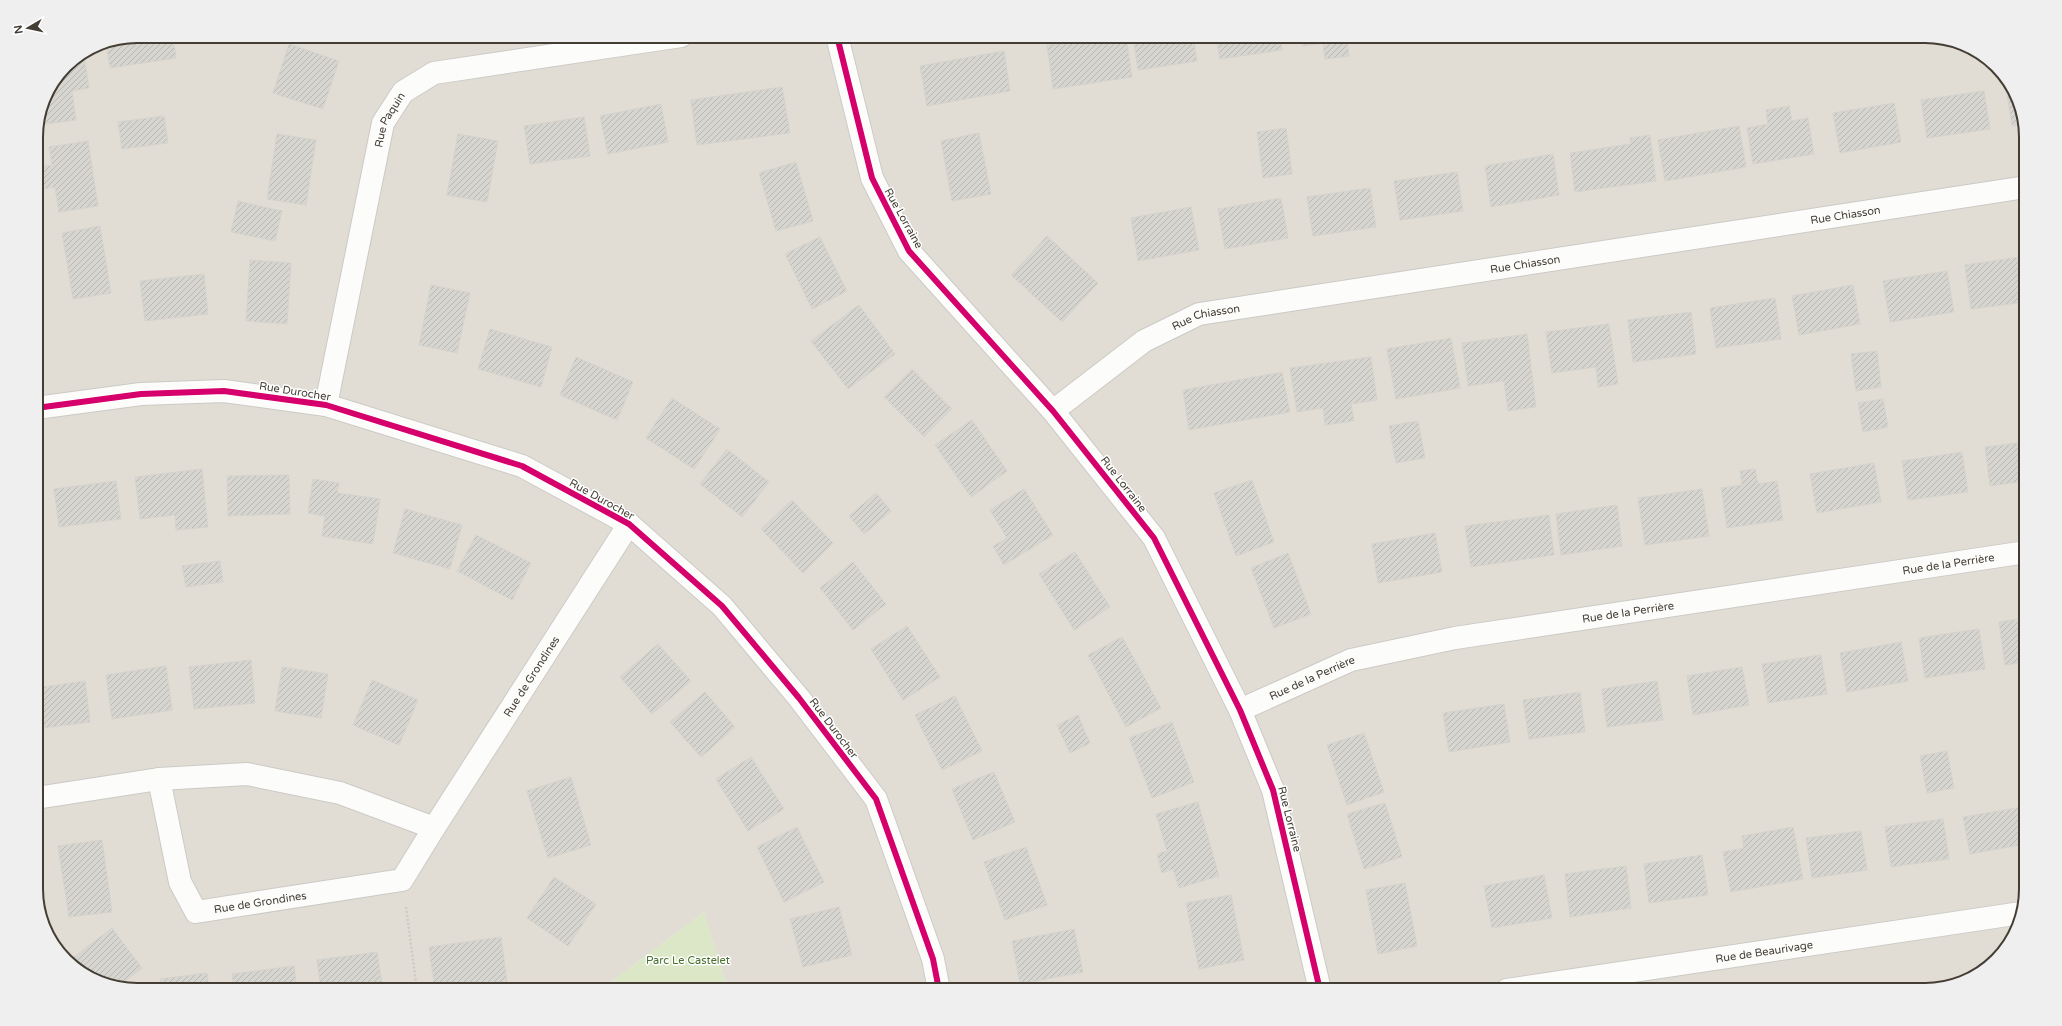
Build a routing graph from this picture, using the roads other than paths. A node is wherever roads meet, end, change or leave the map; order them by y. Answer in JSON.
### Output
{"nodes":[{"id":1,"x":634,"y":43,"type":"edge"},
{"id":2,"x":839,"y":43,"type":"edge"},
{"id":3,"x":2019,"y":188,"type":"edge"},
{"id":4,"x":326,"y":405,"type":"junction"},
{"id":5,"x":43,"y":407,"type":"edge"},
{"id":6,"x":1053,"y":411,"type":"junction"},
{"id":7,"x":629,"y":524,"type":"junction"},
{"id":8,"x":2019,"y":553,"type":"edge"},
{"id":9,"x":1240,"y":710,"type":"junction"},
{"id":10,"x":159,"y":778,"type":"junction"},
{"id":11,"x":43,"y":797,"type":"edge"},
{"id":12,"x":434,"y":828,"type":"junction"},
{"id":13,"x":2016,"y":913,"type":"edge"},
{"id":14,"x":938,"y":983,"type":"edge"},
{"id":15,"x":1318,"y":983,"type":"edge"},
{"id":16,"x":1553,"y":983,"type":"edge"}],
"edges":[{"from":1,"to":4,"type":"street","name":"Rue Paquin"},
{"from":2,"to":6,"type":"street","name":"Rue Lorraine"},
{"from":3,"to":6,"type":"street","name":"Rue Chiasson"},
{"from":4,"to":5,"type":"street","name":"Rue Durocher"},
{"from":4,"to":7,"type":"street","name":"Rue Durocher"},
{"from":6,"to":9,"type":"street","name":"Rue Lorraine"},
{"from":7,"to":12,"type":"street","name":"Rue de Grondines"},
{"from":7,"to":14,"type":"street","name":"Rue Durocher"},
{"from":8,"to":9,"type":"street","name":"Rue de la Perrière"},
{"from":9,"to":15,"type":"street","name":"Rue Lorraine"},
{"from":10,"to":11,"type":"street"},
{"from":10,"to":12,"type":"street"},
{"from":10,"to":12,"type":"street","name":"Rue de Grondines"},
{"from":13,"to":16,"type":"street","name":"Rue de Beaurivage"}]}
